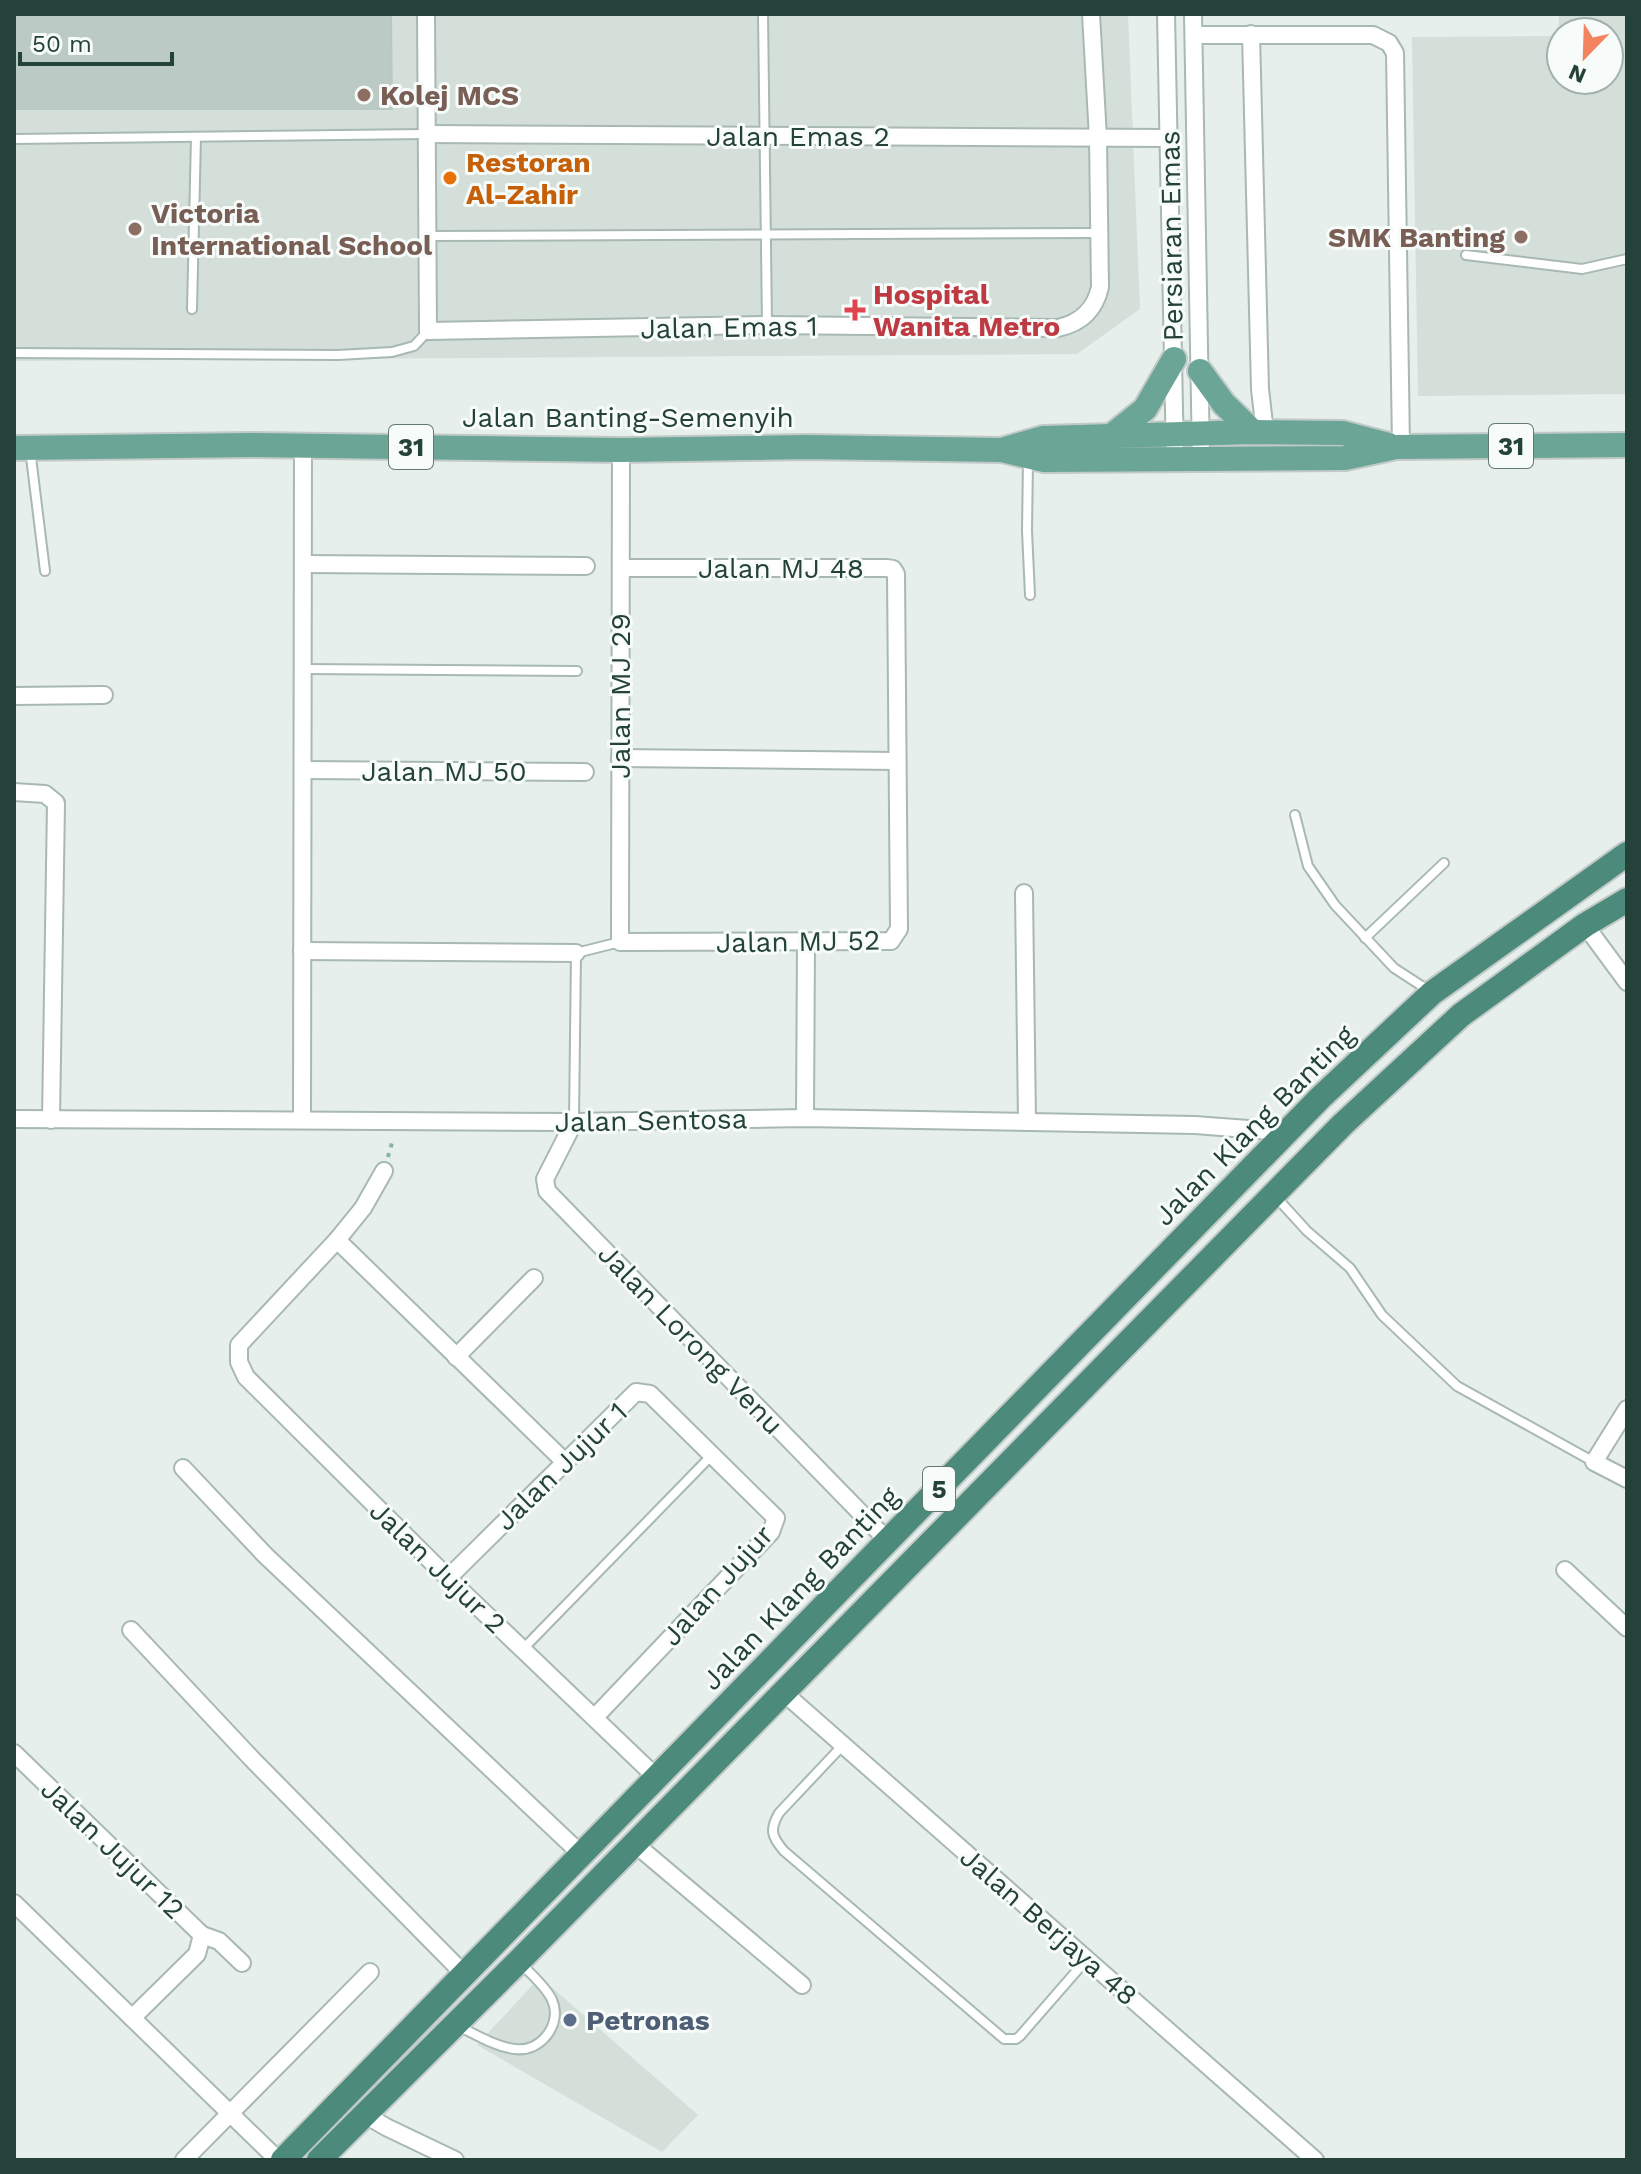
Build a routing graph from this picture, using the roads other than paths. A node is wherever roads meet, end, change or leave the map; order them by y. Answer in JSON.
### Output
{"nodes":[{"id":1,"x":426,"y":14,"type":"edge"},
{"id":2,"x":763,"y":14,"type":"edge"},
{"id":3,"x":1091,"y":14,"type":"edge"},
{"id":4,"x":1166,"y":14,"type":"edge"},
{"id":5,"x":1193,"y":14,"type":"edge"},
{"id":6,"x":1251,"y":34,"type":"junction"},
{"id":7,"x":1194,"y":35,"type":"junction"},
{"id":8,"x":426,"y":134,"type":"junction"},
{"id":9,"x":765,"y":136,"type":"junction"},
{"id":10,"x":196,"y":137,"type":"junction"},
{"id":11,"x":1098,"y":138,"type":"junction"},
{"id":12,"x":1169,"y":138,"type":"junction"},
{"id":13,"x":14,"y":139,"type":"edge"},
{"id":14,"x":1099,"y":233,"type":"junction"},
{"id":15,"x":766,"y":235,"type":"junction"},
{"id":16,"x":427,"y":236,"type":"junction"},
{"id":17,"x":1466,"y":255,"type":"dead end"},
{"id":18,"x":1627,"y":259,"type":"edge"},
{"id":19,"x":192,"y":309,"type":"dead end"},
{"id":20,"x":767,"y":325,"type":"junction"},
{"id":21,"x":428,"y":331,"type":"junction"},
{"id":22,"x":14,"y":353,"type":"edge"},
{"id":23,"x":1174,"y":359,"type":"junction"},
{"id":24,"x":1200,"y":371,"type":"junction"},
{"id":25,"x":1259,"y":432,"type":"junction"},
{"id":26,"x":1201,"y":433,"type":"junction"},
{"id":27,"x":1110,"y":437,"type":"junction"},
{"id":28,"x":1627,"y":445,"type":"edge"},
{"id":29,"x":303,"y":446,"type":"junction"},
{"id":30,"x":1175,"y":446,"type":"junction"},
{"id":31,"x":1398,"y":446,"type":"junction"},
{"id":32,"x":22,"y":448,"type":"edge"},
{"id":33,"x":621,"y":450,"type":"junction"},
{"id":34,"x":1002,"y":450,"type":"junction"},
{"id":35,"x":1028,"y":456,"type":"junction"},
{"id":36,"x":1201,"y":458,"type":"junction"},
{"id":37,"x":303,"y":564,"type":"junction"},
{"id":38,"x":586,"y":566,"type":"dead end"},
{"id":39,"x":621,"y":568,"type":"junction"},
{"id":40,"x":45,"y":571,"type":"dead end"},
{"id":41,"x":1030,"y":595,"type":"dead end"},
{"id":42,"x":303,"y":669,"type":"junction"},
{"id":43,"x":577,"y":671,"type":"dead end"},
{"id":44,"x":104,"y":695,"type":"dead end"},
{"id":45,"x":14,"y":696,"type":"edge"},
{"id":46,"x":620,"y":758,"type":"junction"},
{"id":47,"x":897,"y":761,"type":"junction"},
{"id":48,"x":303,"y":770,"type":"junction"},
{"id":49,"x":585,"y":772,"type":"dead end"},
{"id":50,"x":14,"y":792,"type":"edge"},
{"id":51,"x":1295,"y":815,"type":"dead end"},
{"id":52,"x":1627,"y":854,"type":"edge"},
{"id":53,"x":1444,"y":863,"type":"dead end"},
{"id":54,"x":1024,"y":893,"type":"dead end"},
{"id":55,"x":1627,"y":900,"type":"edge"},
{"id":56,"x":1585,"y":925,"type":"junction"},
{"id":57,"x":1365,"y":938,"type":"junction"},
{"id":58,"x":620,"y":942,"type":"junction"},
{"id":59,"x":806,"y":943,"type":"junction"},
{"id":60,"x":302,"y":951,"type":"junction"},
{"id":61,"x":576,"y":953,"type":"junction"},
{"id":62,"x":1627,"y":982,"type":"edge"},
{"id":63,"x":1432,"y":993,"type":"junction"},
{"id":64,"x":805,"y":1118,"type":"junction"},
{"id":65,"x":14,"y":1119,"type":"edge"},
{"id":66,"x":51,"y":1120,"type":"junction"},
{"id":67,"x":302,"y":1120,"type":"junction"},
{"id":68,"x":574,"y":1122,"type":"junction"},
{"id":69,"x":1027,"y":1122,"type":"junction"},
{"id":70,"x":1287,"y":1132,"type":"junction"},
{"id":71,"x":384,"y":1171,"type":"road end"},
{"id":72,"x":1274,"y":1194,"type":"junction"},
{"id":73,"x":337,"y":1240,"type":"junction"},
{"id":74,"x":534,"y":1278,"type":"dead end"},
{"id":75,"x":456,"y":1357,"type":"junction"},
{"id":76,"x":1627,"y":1409,"type":"edge"},
{"id":77,"x":713,"y":1455,"type":"junction"},
{"id":78,"x":565,"y":1462,"type":"junction"},
{"id":79,"x":1594,"y":1462,"type":"junction"},
{"id":80,"x":183,"y":1468,"type":"dead end"},
{"id":81,"x":1627,"y":1479,"type":"edge"},
{"id":82,"x":888,"y":1541,"type":"junction"},
{"id":83,"x":1565,"y":1570,"type":"dead end"},
{"id":84,"x":448,"y":1578,"type":"junction"},
{"id":85,"x":1627,"y":1628,"type":"edge"},
{"id":86,"x":131,"y":1630,"type":"dead end"},
{"id":87,"x":523,"y":1649,"type":"junction"},
{"id":88,"x":784,"y":1693,"type":"junction"},
{"id":89,"x":595,"y":1717,"type":"junction"},
{"id":90,"x":843,"y":1745,"type":"junction"},
{"id":91,"x":14,"y":1753,"type":"edge"},
{"id":92,"x":657,"y":1778,"type":"junction"},
{"id":93,"x":640,"y":1848,"type":"junction"},
{"id":94,"x":581,"y":1854,"type":"junction"},
{"id":95,"x":14,"y":1903,"type":"edge"},
{"id":96,"x":202,"y":1935,"type":"junction"},
{"id":97,"x":1087,"y":1959,"type":"junction"},
{"id":98,"x":519,"y":1961,"type":"junction"},
{"id":99,"x":242,"y":1963,"type":"dead end"},
{"id":100,"x":370,"y":1972,"type":"dead end"},
{"id":101,"x":464,"y":1974,"type":"junction"},
{"id":102,"x":802,"y":1985,"type":"dead end"},
{"id":103,"x":132,"y":2018,"type":"junction"},
{"id":104,"x":454,"y":2024,"type":"junction"},
{"id":105,"x":230,"y":2114,"type":"junction"},
{"id":106,"x":364,"y":2114,"type":"junction"},
{"id":107,"x":184,"y":2160,"type":"edge"},
{"id":108,"x":280,"y":2160,"type":"edge"},
{"id":109,"x":319,"y":2160,"type":"edge"},
{"id":110,"x":455,"y":2160,"type":"edge"},
{"id":111,"x":1315,"y":2160,"type":"edge"}],
"edges":[{"from":1,"to":8,"type":"street"},
{"from":2,"to":9,"type":"lane"},
{"from":3,"to":11,"type":"street","name":"Jalan Emas 1"},
{"from":4,"to":12,"type":"street","name":"Persiaran Emas"},
{"from":5,"to":7,"type":"street","name":"Persiaran Emas"},
{"from":6,"to":7,"type":"street"},
{"from":6,"to":25,"type":"street"},
{"from":6,"to":31,"type":"street"},
{"from":7,"to":24,"type":"street","name":"Persiaran Emas"},
{"from":8,"to":9,"type":"street","name":"Jalan Emas 2"},
{"from":8,"to":10,"type":"lane"},
{"from":8,"to":16,"type":"street"},
{"from":9,"to":11,"type":"street","name":"Jalan Emas 2"},
{"from":9,"to":15,"type":"lane"},
{"from":10,"to":13,"type":"lane"},
{"from":10,"to":19,"type":"lane"},
{"from":11,"to":12,"type":"street","name":"Jalan Emas 2"},
{"from":11,"to":14,"type":"street","name":"Jalan Emas 1"},
{"from":12,"to":23,"type":"street","name":"Persiaran Emas"},
{"from":14,"to":15,"type":"lane"},
{"from":14,"to":20,"type":"street","name":"Jalan Emas 1"},
{"from":15,"to":16,"type":"lane"},
{"from":15,"to":20,"type":"lane"},
{"from":16,"to":21,"type":"street"},
{"from":17,"to":18,"type":"lane"},
{"from":20,"to":21,"type":"street","name":"Jalan Emas 1"},
{"from":21,"to":22,"type":"lane"},
{"from":23,"to":27,"type":"main road"},
{"from":23,"to":30,"type":"street","name":"Persiaran Emas"},
{"from":24,"to":25,"type":"main road"},
{"from":24,"to":26,"type":"street","name":"Persiaran Emas"},
{"from":25,"to":26,"type":"main road","name":"Jalan Banting-Semenyih","number":"31"},
{"from":25,"to":31,"type":"main road","name":"Jalan Banting-Semenyih","number":"31"},
{"from":26,"to":30,"type":"main road","name":"Jalan Banting-Semenyih","number":"31"},
{"from":26,"to":36,"type":"street","name":"Persiaran Emas"},
{"from":27,"to":30,"type":"main road","name":"Jalan Banting-Semenyih","number":"31"},
{"from":27,"to":34,"type":"main road","name":"Jalan Banting-Semenyih","number":"31"},
{"from":28,"to":31,"type":"main road","name":"Jalan Banting-Semenyih","number":"31"},
{"from":29,"to":32,"type":"main road","name":"Jalan Banting-Semenyih","number":"31"},
{"from":29,"to":33,"type":"main road","name":"Jalan Banting-Semenyih","number":"31"},
{"from":29,"to":37,"type":"street"},
{"from":30,"to":35,"type":"main road","name":"Jalan Banting-Semenyih","number":"31"},
{"from":30,"to":36,"type":"main road","name":"Jalan Banting-Semenyih","number":"31"},
{"from":31,"to":36,"type":"main road","name":"Jalan Banting-Semenyih","number":"31"},
{"from":32,"to":40,"type":"lane"},
{"from":33,"to":34,"type":"main road","name":"Jalan Banting-Semenyih","number":"31"},
{"from":33,"to":39,"type":"street","name":"Jalan MJ 29"},
{"from":34,"to":35,"type":"main road","name":"Jalan Banting-Semenyih","number":"31"},
{"from":35,"to":41,"type":"lane"},
{"from":37,"to":38,"type":"street"},
{"from":37,"to":42,"type":"street"},
{"from":39,"to":46,"type":"street","name":"Jalan MJ 29"},
{"from":39,"to":47,"type":"street","name":"Jalan MJ 48"},
{"from":42,"to":43,"type":"lane"},
{"from":42,"to":48,"type":"street"},
{"from":44,"to":45,"type":"street"},
{"from":46,"to":47,"type":"street"},
{"from":46,"to":58,"type":"street","name":"Jalan MJ 29"},
{"from":47,"to":59,"type":"street","name":"Jalan MJ 52"},
{"from":48,"to":49,"type":"street","name":"Jalan MJ 50"},
{"from":48,"to":60,"type":"street"},
{"from":50,"to":66,"type":"street"},
{"from":51,"to":57,"type":"lane"},
{"from":52,"to":63,"type":"highway","name":"Jalan Klang Banting","number":"5"},
{"from":53,"to":57,"type":"lane"},
{"from":54,"to":69,"type":"street"},
{"from":55,"to":56,"type":"highway","number":"5"},
{"from":56,"to":62,"type":"street"},
{"from":56,"to":72,"type":"highway","number":"5"},
{"from":57,"to":63,"type":"lane"},
{"from":58,"to":59,"type":"street","name":"Jalan MJ 52"},
{"from":58,"to":61,"type":"lane"},
{"from":59,"to":64,"type":"street"},
{"from":60,"to":61,"type":"street"},
{"from":60,"to":67,"type":"street"},
{"from":61,"to":68,"type":"lane"},
{"from":63,"to":70,"type":"highway","name":"Jalan Klang Banting","number":"5"},
{"from":64,"to":68,"type":"street","name":"Jalan Sentosa"},
{"from":64,"to":69,"type":"street","name":"Jalan Sentosa"},
{"from":65,"to":66,"type":"street","name":"Jalan Sentosa"},
{"from":66,"to":67,"type":"street","name":"Jalan Sentosa"},
{"from":67,"to":68,"type":"street","name":"Jalan Sentosa"},
{"from":68,"to":82,"type":"street","name":"Jalan Lorong Venu"},
{"from":69,"to":70,"type":"street","name":"Jalan Sentosa"},
{"from":70,"to":82,"type":"highway","name":"Jalan Klang Banting","number":"5"},
{"from":71,"to":73,"type":"street"},
{"from":72,"to":79,"type":"lane"},
{"from":72,"to":88,"type":"highway","number":"5"},
{"from":73,"to":75,"type":"street"},
{"from":73,"to":84,"type":"street","name":"Jalan Jujur 2"},
{"from":74,"to":75,"type":"street"},
{"from":75,"to":78,"type":"street"},
{"from":76,"to":79,"type":"street"},
{"from":77,"to":78,"type":"street","name":"Jalan Jujur 1"},
{"from":77,"to":87,"type":"lane"},
{"from":77,"to":89,"type":"street","name":"Jalan Jujur"},
{"from":78,"to":84,"type":"street","name":"Jalan Jujur 1"},
{"from":79,"to":81,"type":"street"},
{"from":80,"to":94,"type":"street"},
{"from":82,"to":92,"type":"highway","name":"Jalan Klang Banting","number":"5"},
{"from":83,"to":85,"type":"street"},
{"from":84,"to":87,"type":"street","name":"Jalan Jujur 2"},
{"from":86,"to":101,"type":"street"},
{"from":87,"to":89,"type":"street","name":"Jalan Jujur 2"},
{"from":88,"to":90,"type":"street","name":"Jalan Berjaya 48"},
{"from":88,"to":93,"type":"highway","number":"5"},
{"from":89,"to":92,"type":"street","name":"Jalan Jujur 2"},
{"from":90,"to":97,"type":"street","name":"Jalan Berjaya 48"},
{"from":90,"to":97,"type":"lane"},
{"from":91,"to":96,"type":"street","name":"Jalan Jujur 12"},
{"from":92,"to":94,"type":"highway","name":"Jalan Klang Banting","number":"5"},
{"from":93,"to":98,"type":"highway","number":"5"},
{"from":93,"to":102,"type":"street"},
{"from":94,"to":101,"type":"highway","name":"Jalan Klang Banting","number":"5"},
{"from":95,"to":103,"type":"street"},
{"from":96,"to":99,"type":"street"},
{"from":96,"to":103,"type":"street","name":"Jalan Jujur 12"},
{"from":97,"to":111,"type":"street","name":"Jalan Berjaya 48"},
{"from":98,"to":104,"type":"highway","number":"5"},
{"from":98,"to":104,"type":"lane"},
{"from":100,"to":105,"type":"street"},
{"from":101,"to":108,"type":"highway","name":"Jalan Klang Banting","number":"5"},
{"from":103,"to":105,"type":"street"},
{"from":104,"to":106,"type":"highway","number":"5"},
{"from":105,"to":107,"type":"street"},
{"from":105,"to":108,"type":"street"},
{"from":106,"to":109,"type":"highway","number":"5"},
{"from":106,"to":110,"type":"street"}]}
